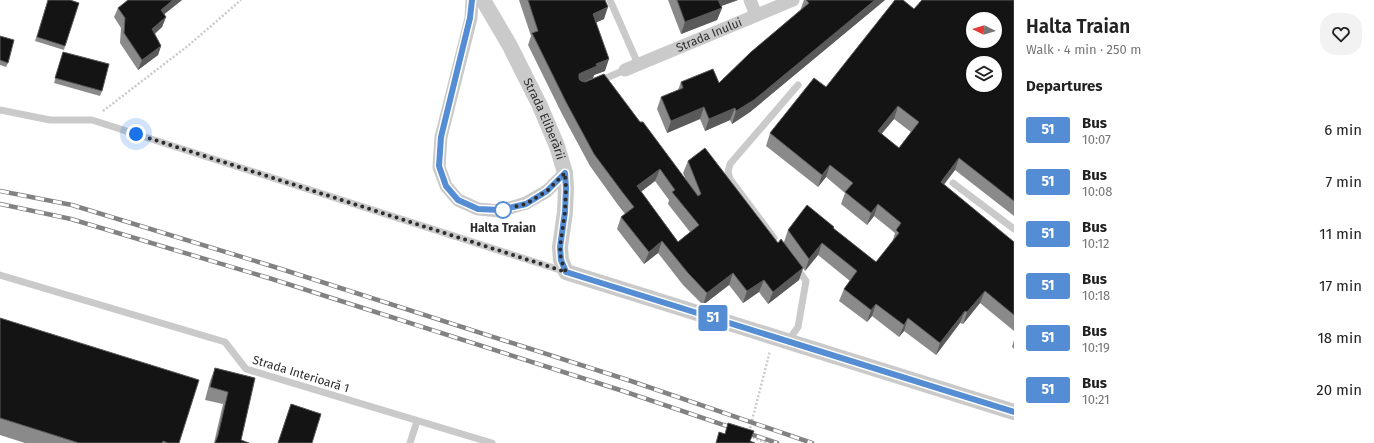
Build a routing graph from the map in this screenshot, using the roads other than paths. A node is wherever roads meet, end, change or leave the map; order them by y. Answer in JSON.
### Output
{"nodes":[{"id":1,"x":610,"y":0,"type":"edge"},
{"id":2,"x":750,"y":0,"type":"edge"},
{"id":3,"x":793,"y":0,"type":"edge"},
{"id":4,"x":482,"y":1,"type":"edge"},
{"id":5,"x":756,"y":15,"type":"junction"},
{"id":6,"x":638,"y":64,"type":"junction"},
{"id":7,"x":625,"y":70,"type":"joint"},
{"id":8,"x":592,"y":84,"type":"edge"},
{"id":9,"x":798,"y":85,"type":"dead end"},
{"id":10,"x":0,"y":110,"type":"edge"},
{"id":11,"x":565,"y":173,"type":"junction"},
{"id":12,"x":954,"y":183,"type":"dead end"},
{"id":13,"x":1014,"y":229,"type":"edge"},
{"id":14,"x":777,"y":243,"type":"edge"},
{"id":15,"x":792,"y":262,"type":"edge"},
{"id":16,"x":566,"y":272,"type":"junction"},
{"id":17,"x":0,"y":275,"type":"edge"},
{"id":18,"x":781,"y":339,"type":"junction"},
{"id":19,"x":1014,"y":412,"type":"edge"},
{"id":20,"x":417,"y":421,"type":"junction"},
{"id":21,"x":410,"y":443,"type":"edge"},
{"id":22,"x":492,"y":443,"type":"edge"}],
"edges":[{"from":1,"to":6,"type":"lane"},
{"from":2,"to":5,"type":"street"},
{"from":3,"to":5,"type":"street","name":"Strada Inului"},
{"from":4,"to":11,"type":"street","name":"Strada Eliberării"},
{"from":4,"to":11,"type":"street"},
{"from":5,"to":6,"type":"street","name":"Strada Inului"},
{"from":6,"to":7,"type":"street","name":"Strada Inului"},
{"from":7,"to":8,"type":"lane"},
{"from":9,"to":14,"type":"lane"},
{"from":10,"to":16,"type":"lane"},
{"from":11,"to":16,"type":"street","name":"Strada Eliberării"},
{"from":12,"to":13,"type":"lane"},
{"from":15,"to":18,"type":"lane"},
{"from":16,"to":18,"type":"street"},
{"from":17,"to":20,"type":"lane","name":"Strada Interioară 1"},
{"from":18,"to":19,"type":"street"},
{"from":20,"to":21,"type":"lane"},
{"from":20,"to":22,"type":"lane","name":"Strada Interioară 1"}]}
